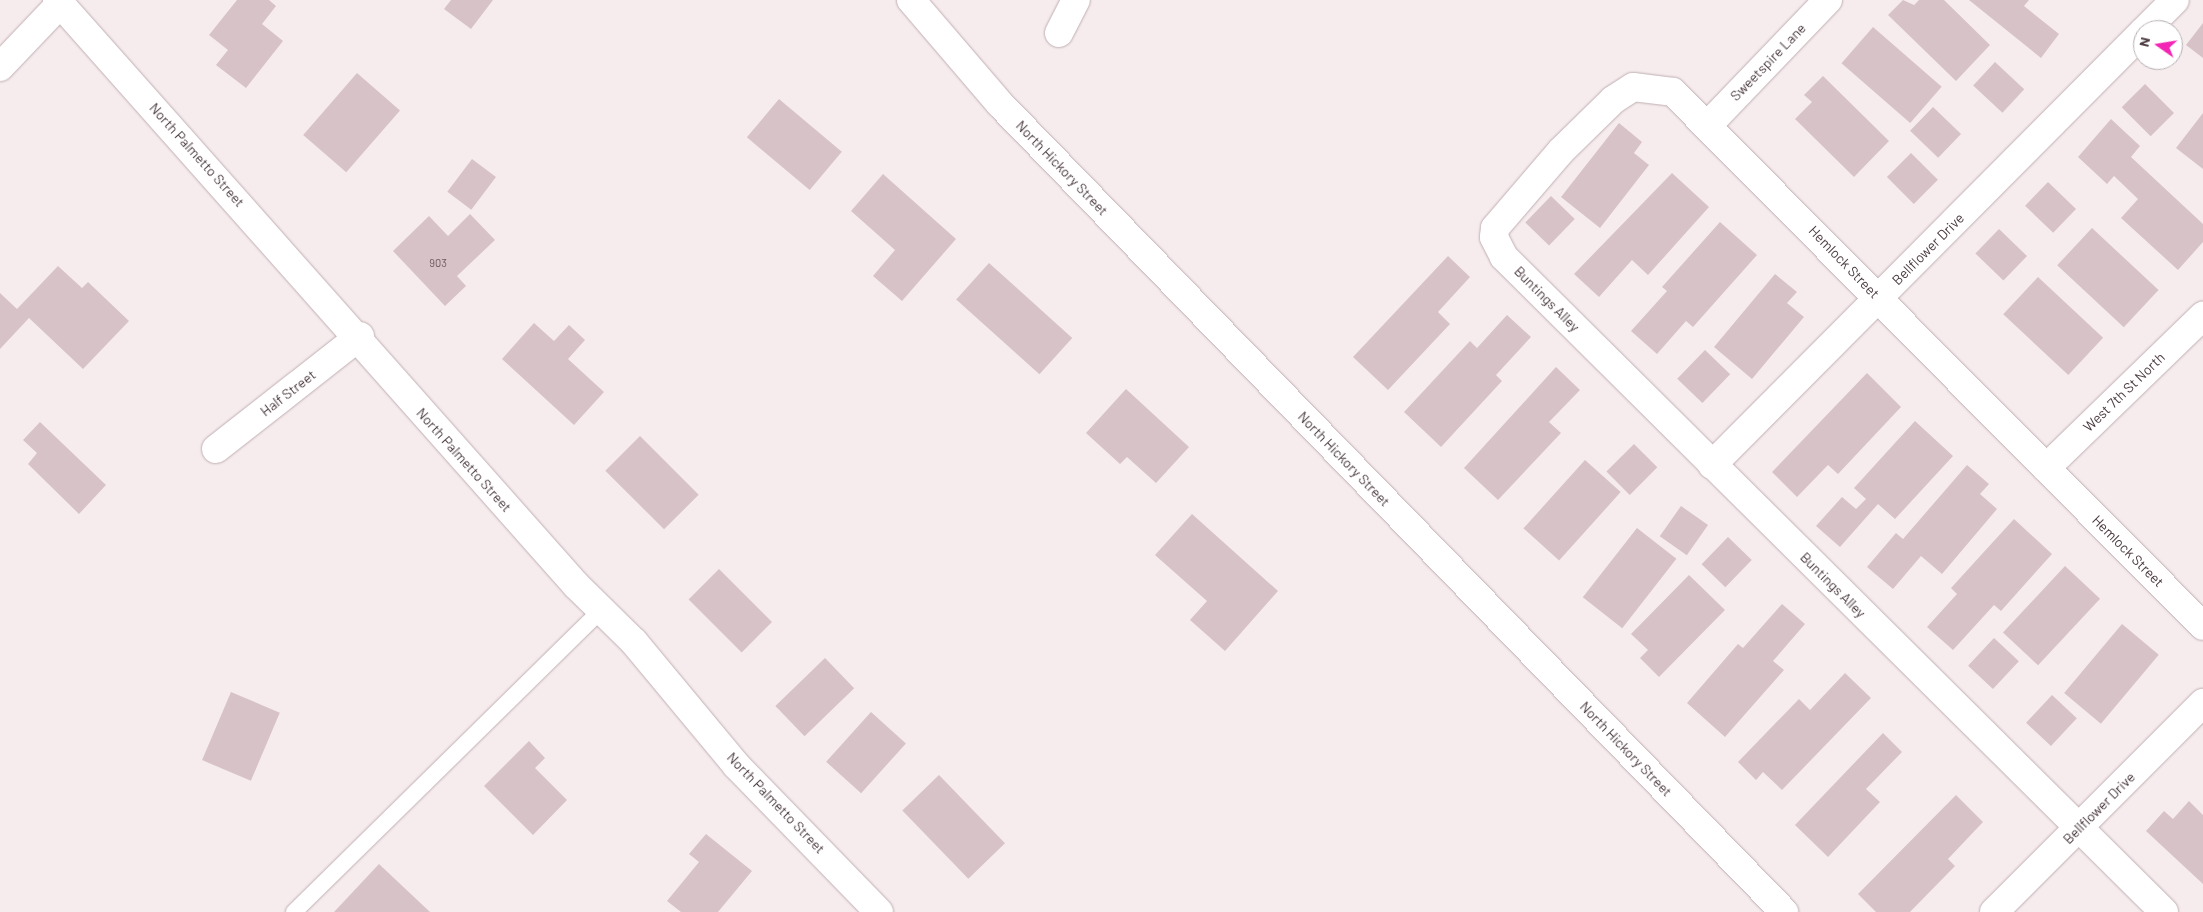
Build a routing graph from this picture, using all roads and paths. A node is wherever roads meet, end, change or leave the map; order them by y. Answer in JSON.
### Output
{"nodes":[{"id":1,"x":911,"y":0,"type":"edge"},
{"id":2,"x":1076,"y":0,"type":"edge"},
{"id":3,"x":1828,"y":0,"type":"edge"},
{"id":4,"x":2175,"y":0,"type":"edge"},
{"id":5,"x":58,"y":2,"type":"edge"},
{"id":6,"x":2155,"y":20,"type":"edge"},
{"id":7,"x":1059,"y":33,"type":"dead end"},
{"id":8,"x":2133,"y":42,"type":"edge"},
{"id":9,"x":0,"y":67,"type":"edge"},
{"id":10,"x":1709,"y":124,"type":"junction"},
{"id":11,"x":1504,"y":257,"type":"joint"},
{"id":12,"x":1879,"y":297,"type":"junction"},
{"id":13,"x":2203,"y":316,"type":"edge"},
{"id":14,"x":360,"y":336,"type":"junction"},
{"id":15,"x":216,"y":449,"type":"dead end"},
{"id":16,"x":1712,"y":465,"type":"junction"},
{"id":17,"x":2046,"y":468,"type":"junction"},
{"id":18,"x":601,"y":610,"type":"junction"},
{"id":19,"x":2203,"y":626,"type":"edge"},
{"id":20,"x":2203,"y":703,"type":"edge"},
{"id":21,"x":2078,"y":830,"type":"junction"},
{"id":22,"x":870,"y":909,"type":"edge"},
{"id":23,"x":294,"y":912,"type":"edge"},
{"id":24,"x":1784,"y":912,"type":"edge"},
{"id":25,"x":1994,"y":912,"type":"edge"},
{"id":26,"x":2164,"y":912,"type":"edge"}],
"edges":[{"from":1,"to":24,"type":"street","name":"North Hickory Street"},
{"from":2,"to":7,"type":"street"},
{"from":3,"to":10,"type":"street","name":"Sweetspire Lane"},
{"from":4,"to":6,"type":"street","name":"Bellflower Drive"},
{"from":5,"to":9,"type":"street"},
{"from":5,"to":14,"type":"street","name":"North Palmetto Street"},
{"from":8,"to":12,"type":"street","name":"Bellflower Drive"},
{"from":10,"to":11,"type":"street","name":"Hemlock Street"},
{"from":10,"to":12,"type":"street","name":"Hemlock Street"},
{"from":11,"to":16,"type":"street","name":"Buntings Alley"},
{"from":12,"to":16,"type":"street","name":"Bellflower Drive"},
{"from":12,"to":17,"type":"street","name":"Hemlock Street"},
{"from":13,"to":17,"type":"street","name":"West 7th St North"},
{"from":14,"to":15,"type":"street","name":"Half Street"},
{"from":14,"to":18,"type":"street","name":"North Palmetto Street"},
{"from":16,"to":21,"type":"street","name":"Buntings Alley"},
{"from":17,"to":19,"type":"street","name":"Hemlock Street"},
{"from":18,"to":22,"type":"street","name":"North Palmetto Street"},
{"from":18,"to":23,"type":"lane"},
{"from":20,"to":21,"type":"street","name":"Bellflower Drive"},
{"from":21,"to":25,"type":"street","name":"Bellflower Drive"},
{"from":21,"to":26,"type":"street","name":"Buntings Alley"}]}
